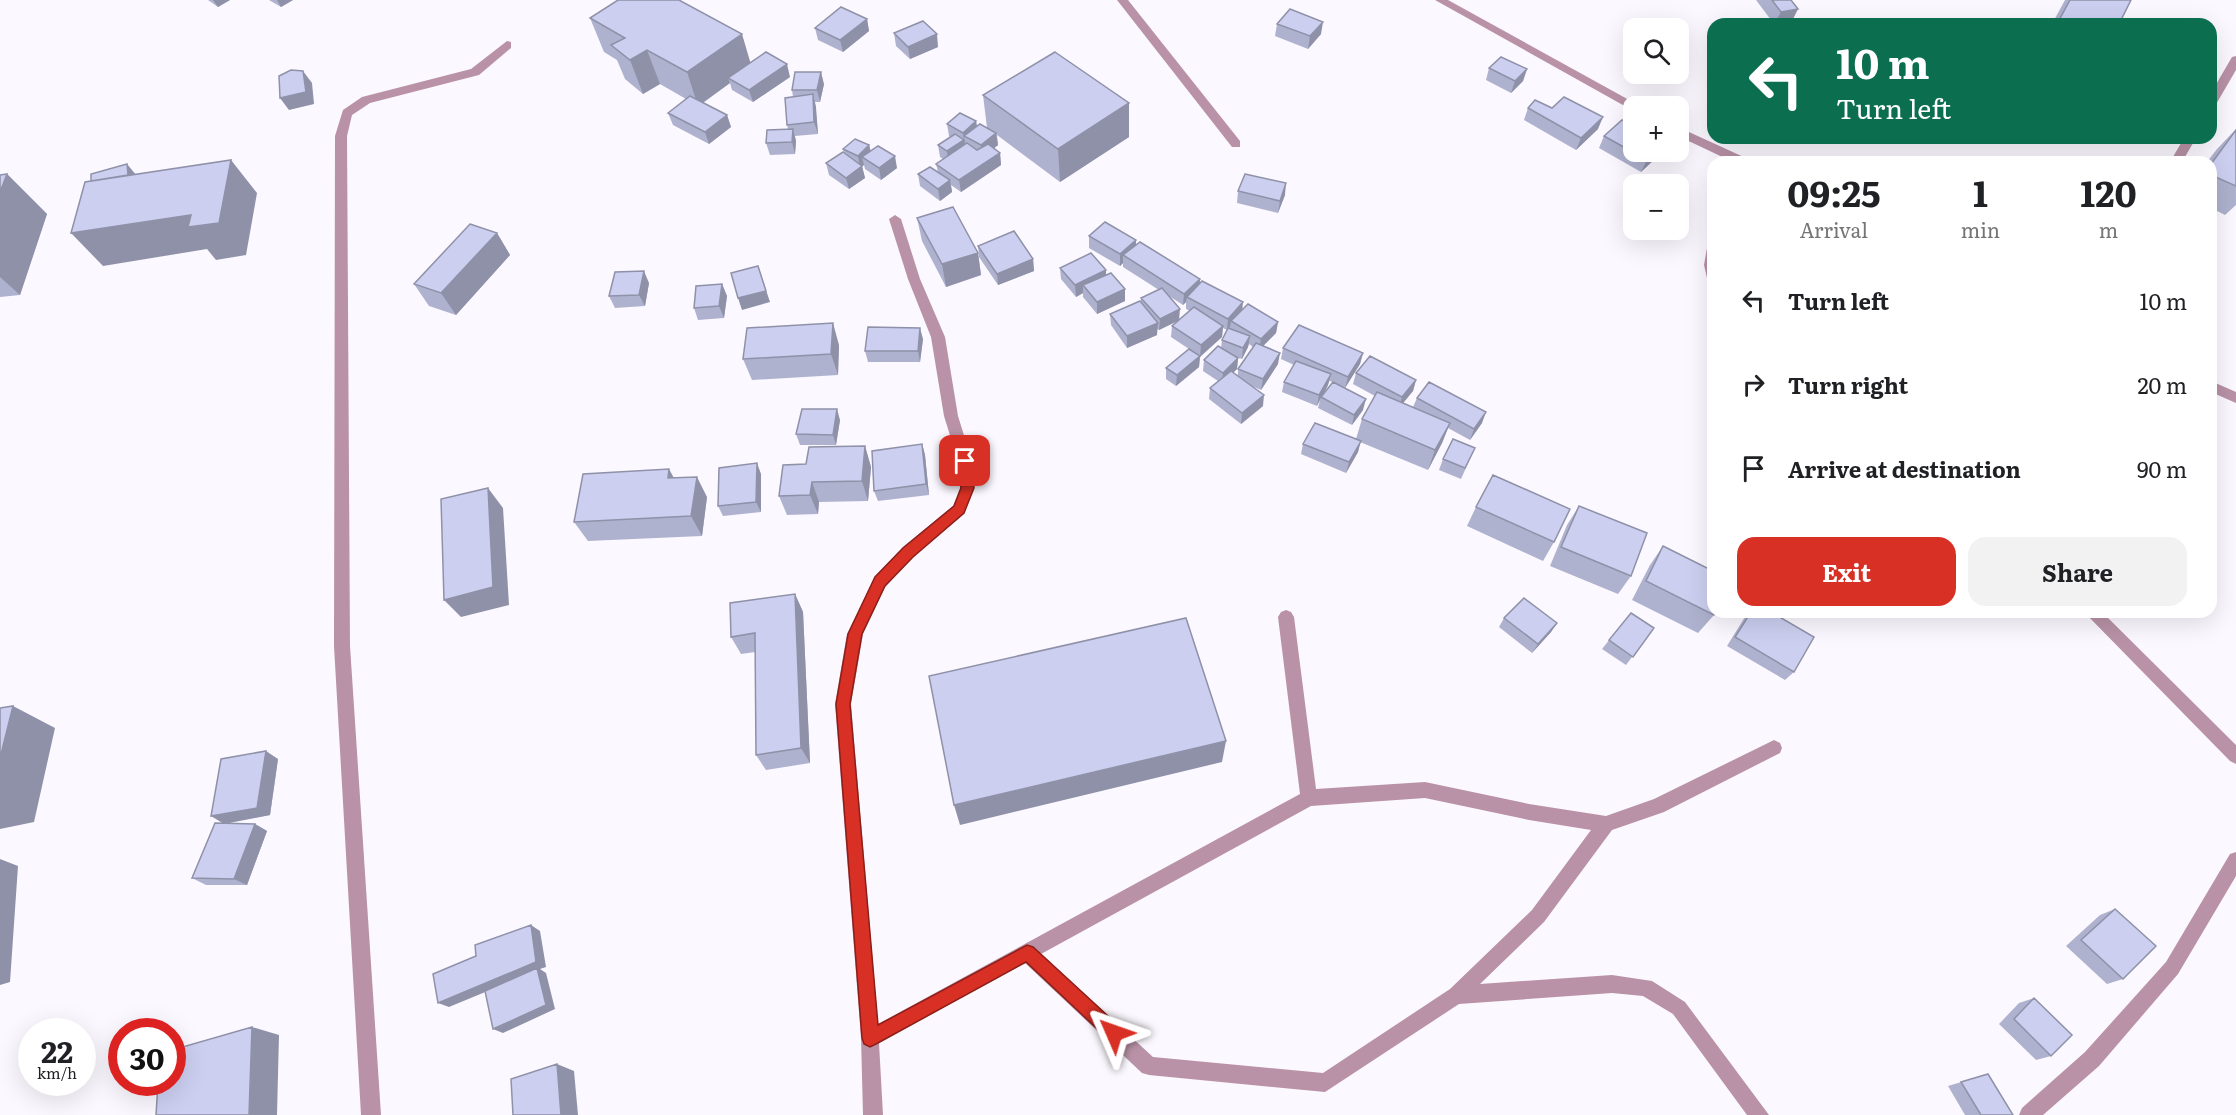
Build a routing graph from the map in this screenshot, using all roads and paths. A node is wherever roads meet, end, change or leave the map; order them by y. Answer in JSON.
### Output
{"nodes":[{"id":1,"x":1122,"y":0,"type":"edge"},
{"id":2,"x":1440,"y":0,"type":"edge"},
{"id":3,"x":507,"y":45,"type":"dead end"},
{"id":4,"x":2236,"y":60,"type":"edge"},
{"id":5,"x":2217,"y":93,"type":"edge"},
{"id":6,"x":1623,"y":100,"type":"edge"},
{"id":7,"x":1689,"y":136,"type":"edge"},
{"id":8,"x":1236,"y":144,"type":"dead end"},
{"id":9,"x":1731,"y":156,"type":"edge"},
{"id":10,"x":895,"y":219,"type":"dead end"},
{"id":11,"x":2217,"y":389,"type":"edge"},
{"id":12,"x":2236,"y":398,"type":"edge"},
{"id":13,"x":1286,"y":617,"type":"dead end"},
{"id":14,"x":2098,"y":618,"type":"edge"},
{"id":15,"x":1774,"y":748,"type":"dead end"},
{"id":16,"x":2236,"y":756,"type":"edge"},
{"id":17,"x":1309,"y":798,"type":"junction"},
{"id":18,"x":1606,"y":824,"type":"junction"},
{"id":19,"x":2236,"y":860,"type":"edge"},
{"id":20,"x":1027,"y":953,"type":"junction"},
{"id":21,"x":1456,"y":995,"type":"junction"},
{"id":22,"x":870,"y":1038,"type":"junction"},
{"id":23,"x":371,"y":1115,"type":"edge"},
{"id":24,"x":873,"y":1115,"type":"edge"},
{"id":25,"x":1759,"y":1115,"type":"edge"},
{"id":26,"x":2029,"y":1115,"type":"edge"}],
"edges":[{"from":1,"to":8,"type":"street"},
{"from":2,"to":6,"type":"street"},
{"from":3,"to":23,"type":"street"},
{"from":4,"to":5,"type":"street"},
{"from":7,"to":9,"type":"street"},
{"from":10,"to":22,"type":"street"},
{"from":11,"to":12,"type":"street"},
{"from":13,"to":17,"type":"street"},
{"from":14,"to":16,"type":"street"},
{"from":15,"to":18,"type":"street"},
{"from":17,"to":18,"type":"street"},
{"from":17,"to":20,"type":"street"},
{"from":18,"to":21,"type":"street"},
{"from":19,"to":26,"type":"street"},
{"from":20,"to":21,"type":"street"},
{"from":20,"to":22,"type":"street"},
{"from":21,"to":25,"type":"street"},
{"from":22,"to":24,"type":"street"}]}
